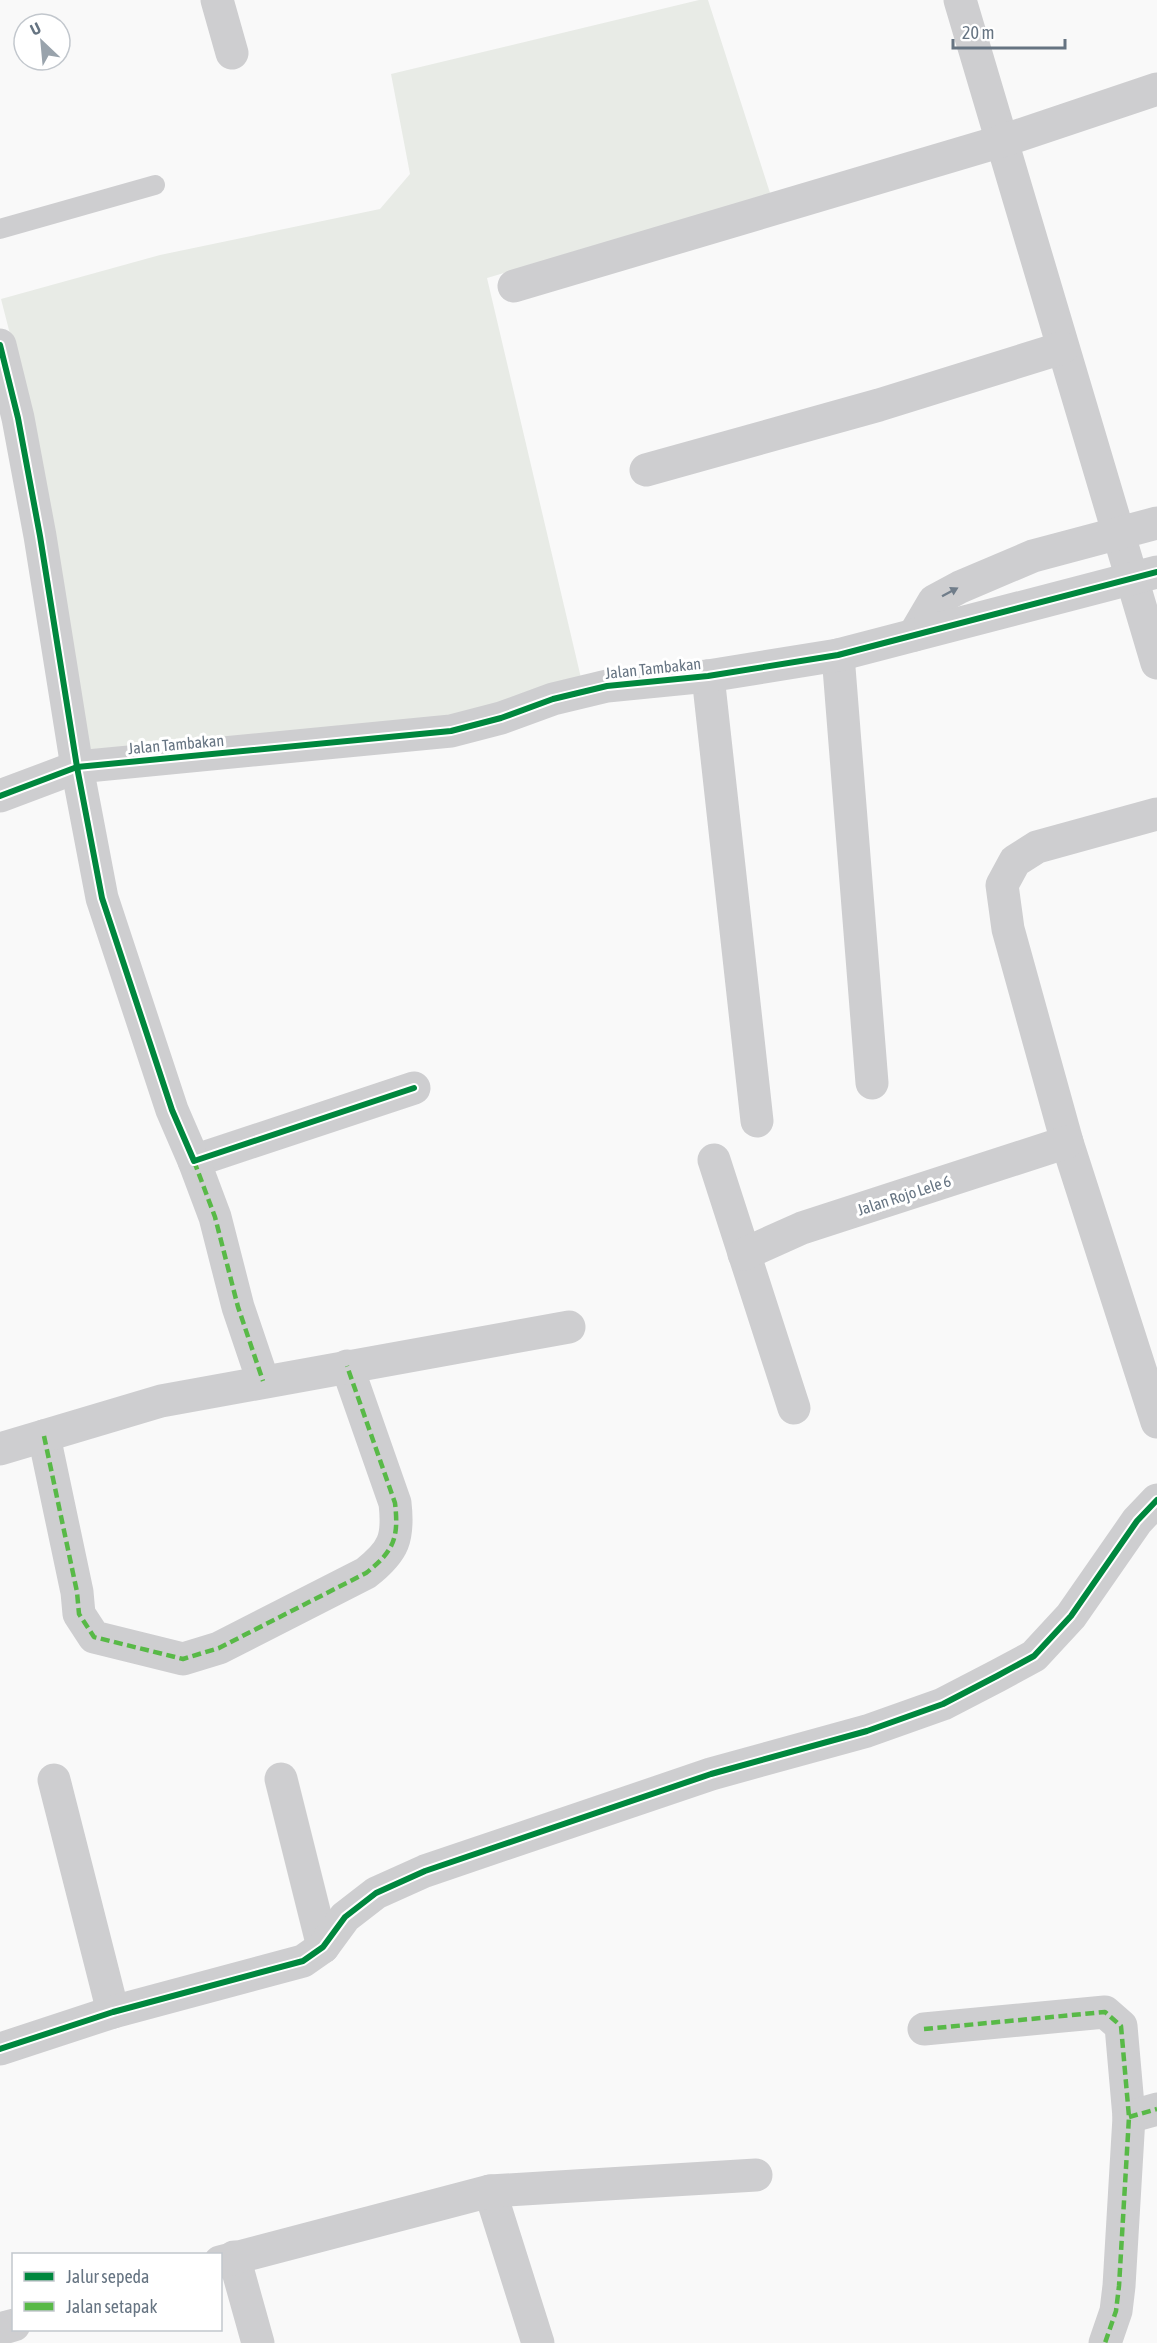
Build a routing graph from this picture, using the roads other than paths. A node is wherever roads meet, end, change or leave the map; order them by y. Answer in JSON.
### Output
{"nodes":[{"id":1,"x":217,"y":0,"type":"edge"},
{"id":2,"x":960,"y":0,"type":"edge"},
{"id":3,"x":232,"y":53,"type":"dead end"},
{"id":4,"x":1157,"y":89,"type":"edge"},
{"id":5,"x":1002,"y":141,"type":"junction"},
{"id":6,"x":155,"y":185,"type":"dead end"},
{"id":7,"x":0,"y":229,"type":"edge"},
{"id":8,"x":514,"y":286,"type":"dead end"},
{"id":9,"x":0,"y":345,"type":"edge"},
{"id":10,"x":1062,"y":348,"type":"junction"},
{"id":11,"x":646,"y":470,"type":"dead end"},
{"id":12,"x":1157,"y":522,"type":"edge"},
{"id":13,"x":1120,"y":533,"type":"junction"},
{"id":14,"x":1145,"y":575,"type":"edge"},
{"id":15,"x":914,"y":635,"type":"junction"},
{"id":16,"x":838,"y":655,"type":"junction"},
{"id":17,"x":1157,"y":663,"type":"edge"},
{"id":18,"x":708,"y":676,"type":"junction"},
{"id":19,"x":77,"y":767,"type":"junction"},
{"id":20,"x":0,"y":796,"type":"edge"},
{"id":21,"x":1157,"y":814,"type":"edge"},
{"id":22,"x":872,"y":1083,"type":"dead end"},
{"id":23,"x":414,"y":1088,"type":"dead end"},
{"id":24,"x":757,"y":1121,"type":"dead end"},
{"id":25,"x":1066,"y":1142,"type":"junction"},
{"id":26,"x":714,"y":1160,"type":"dead end"},
{"id":27,"x":194,"y":1161,"type":"junction"},
{"id":28,"x":744,"y":1254,"type":"junction"},
{"id":29,"x":569,"y":1327,"type":"dead end"},
{"id":30,"x":347,"y":1366,"type":"junction"},
{"id":31,"x":263,"y":1381,"type":"junction"},
{"id":32,"x":794,"y":1408,"type":"dead end"},
{"id":33,"x":1157,"y":1422,"type":"edge"},
{"id":34,"x":44,"y":1436,"type":"junction"},
{"id":35,"x":0,"y":1449,"type":"edge"},
{"id":36,"x":1157,"y":1500,"type":"edge"},
{"id":37,"x":281,"y":1779,"type":"dead end"},
{"id":38,"x":54,"y":1780,"type":"dead end"},
{"id":39,"x":323,"y":1947,"type":"junction"},
{"id":40,"x":113,"y":2012,"type":"junction"},
{"id":41,"x":924,"y":2029,"type":"dead end"},
{"id":42,"x":0,"y":2049,"type":"edge"},
{"id":43,"x":1143,"y":2113,"type":"edge"},
{"id":44,"x":756,"y":2175,"type":"dead end"},
{"id":45,"x":490,"y":2191,"type":"junction"},
{"id":46,"x":227,"y":2260,"type":"edge"},
{"id":47,"x":258,"y":2343,"type":"edge"},
{"id":48,"x":538,"y":2343,"type":"edge"},
{"id":49,"x":1105,"y":2343,"type":"edge"}],
"edges":[{"from":1,"to":3,"type":"street"},
{"from":2,"to":5,"type":"street"},
{"from":4,"to":5,"type":"street"},
{"from":5,"to":8,"type":"street"},
{"from":5,"to":10,"type":"street"},
{"from":6,"to":7,"type":"lane"},
{"from":9,"to":19,"type":"street"},
{"from":10,"to":11,"type":"street"},
{"from":10,"to":13,"type":"street"},
{"from":12,"to":13,"type":"street"},
{"from":13,"to":14,"type":"street"},
{"from":15,"to":13,"type":"street","one_way":true},
{"from":14,"to":15,"type":"street","name":"Jalan Tambakan"},
{"from":14,"to":17,"type":"street"},
{"from":15,"to":16,"type":"street","name":"Jalan Tambakan"},
{"from":16,"to":18,"type":"street","name":"Jalan Tambakan"},
{"from":16,"to":22,"type":"street"},
{"from":18,"to":19,"type":"street","name":"Jalan Tambakan"},
{"from":18,"to":24,"type":"street"},
{"from":19,"to":20,"type":"street","name":"Jalan Tambakan"},
{"from":19,"to":27,"type":"street"},
{"from":21,"to":25,"type":"street"},
{"from":23,"to":27,"type":"street"},
{"from":25,"to":28,"type":"street","name":"Jalan Rojo Lele 6"},
{"from":25,"to":33,"type":"street"},
{"from":26,"to":28,"type":"street"},
{"from":27,"to":31,"type":"street"},
{"from":28,"to":32,"type":"street"},
{"from":29,"to":30,"type":"street"},
{"from":30,"to":31,"type":"street"},
{"from":30,"to":34,"type":"street"},
{"from":31,"to":34,"type":"street"},
{"from":34,"to":35,"type":"street"},
{"from":36,"to":39,"type":"street"},
{"from":37,"to":39,"type":"street"},
{"from":38,"to":40,"type":"street"},
{"from":39,"to":40,"type":"street"},
{"from":40,"to":42,"type":"street"},
{"from":41,"to":43,"type":"street"},
{"from":43,"to":49,"type":"street"},
{"from":44,"to":45,"type":"street"},
{"from":45,"to":46,"type":"street"},
{"from":45,"to":48,"type":"street"},
{"from":46,"to":47,"type":"street"}]}
